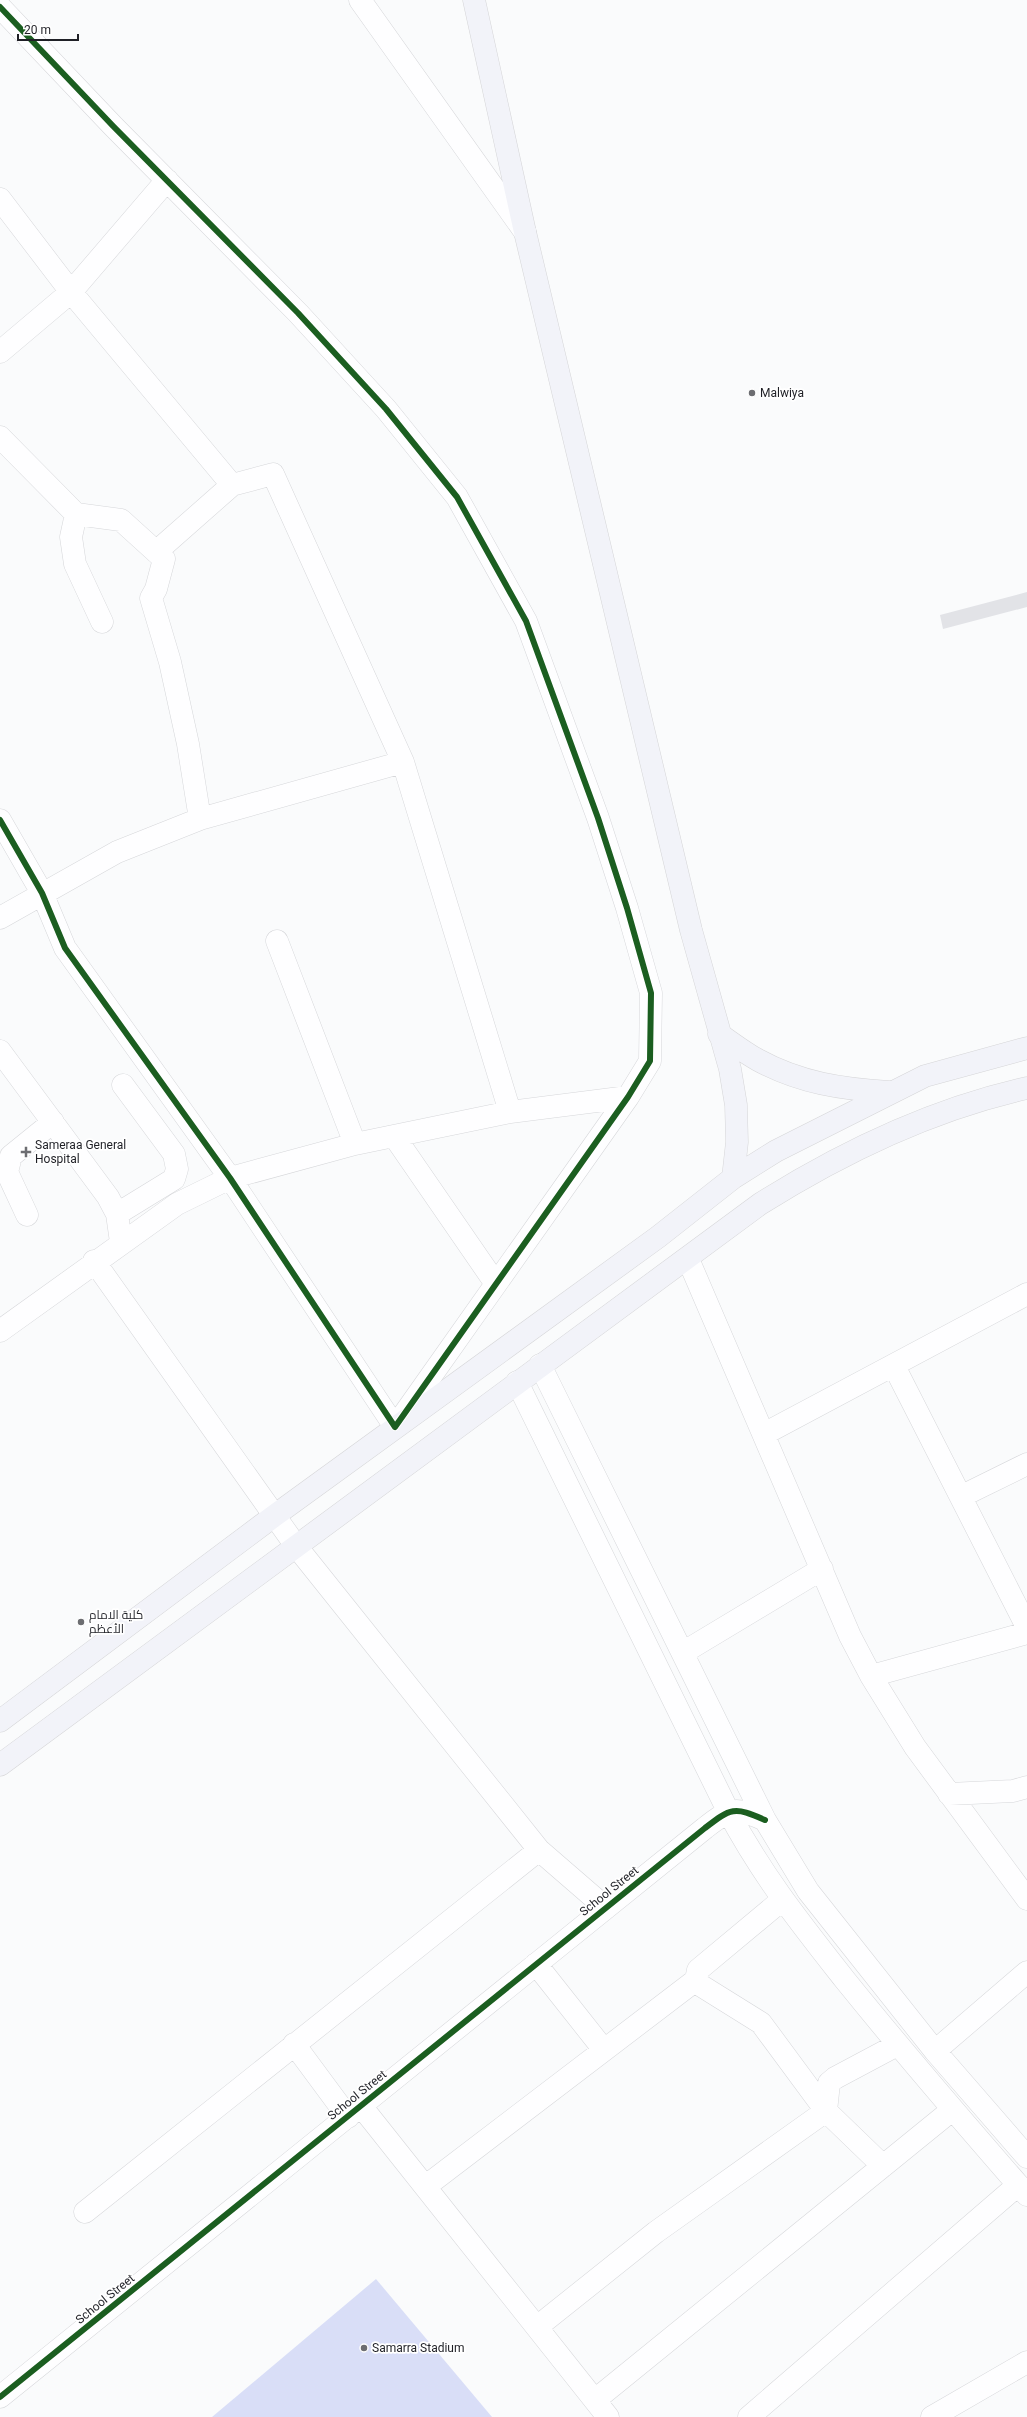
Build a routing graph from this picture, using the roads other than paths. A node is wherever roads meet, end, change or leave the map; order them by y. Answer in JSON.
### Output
{"nodes":[{"id":1,"x":360,"y":0,"type":"edge"},
{"id":2,"x":474,"y":0,"type":"edge"},
{"id":3,"x":0,"y":7,"type":"edge"},
{"id":4,"x":167,"y":180,"type":"junction"},
{"id":5,"x":0,"y":199,"type":"edge"},
{"id":6,"x":525,"y":232,"type":"junction"},
{"id":7,"x":71,"y":292,"type":"junction"},
{"id":8,"x":0,"y":352,"type":"edge"},
{"id":9,"x":0,"y":437,"type":"edge"},
{"id":10,"x":232,"y":485,"type":"junction"},
{"id":11,"x":76,"y":514,"type":"junction"},
{"id":12,"x":156,"y":552,"type":"junction"},
{"id":13,"x":102,"y":622,"type":"dead end"},
{"id":14,"x":403,"y":762,"type":"junction"},
{"id":15,"x":200,"y":819,"type":"junction"},
{"id":16,"x":0,"y":820,"type":"edge"},
{"id":17,"x":42,"y":892,"type":"junction"},
{"id":18,"x":0,"y":918,"type":"edge"},
{"id":19,"x":277,"y":941,"type":"dead end"},
{"id":20,"x":719,"y":1034,"type":"junction"},
{"id":21,"x":1027,"y":1048,"type":"edge"},
{"id":22,"x":0,"y":1051,"type":"edge"},
{"id":23,"x":122,"y":1085,"type":"dead end"},
{"id":24,"x":1027,"y":1088,"type":"edge"},
{"id":25,"x":890,"y":1092,"type":"junction"},
{"id":26,"x":628,"y":1097,"type":"junction"},
{"id":27,"x":510,"y":1112,"type":"junction"},
{"id":28,"x":53,"y":1122,"type":"junction"},
{"id":29,"x":394,"y":1136,"type":"junction"},
{"id":30,"x":355,"y":1144,"type":"junction"},
{"id":31,"x":230,"y":1178,"type":"junction"},
{"id":32,"x":733,"y":1178,"type":"junction"},
{"id":33,"x":116,"y":1214,"type":"junction"},
{"id":34,"x":27,"y":1215,"type":"dead end"},
{"id":35,"x":122,"y":1242,"type":"junction"},
{"id":36,"x":688,"y":1259,"type":"junction"},
{"id":37,"x":94,"y":1261,"type":"junction"},
{"id":38,"x":496,"y":1284,"type":"junction"},
{"id":39,"x":1027,"y":1294,"type":"edge"},
{"id":40,"x":0,"y":1331,"type":"edge"},
{"id":41,"x":540,"y":1365,"type":"junction"},
{"id":42,"x":894,"y":1366,"type":"junction"},
{"id":43,"x":517,"y":1382,"type":"junction"},
{"id":44,"x":395,"y":1427,"type":"junction"},
{"id":45,"x":764,"y":1434,"type":"junction"},
{"id":46,"x":1027,"y":1464,"type":"edge"},
{"id":47,"x":962,"y":1496,"type":"junction"},
{"id":48,"x":274,"y":1516,"type":"junction"},
{"id":49,"x":296,"y":1546,"type":"junction"},
{"id":50,"x":822,"y":1569,"type":"junction"},
{"id":51,"x":1027,"y":1627,"type":"edge"},
{"id":52,"x":1027,"y":1633,"type":"edge"},
{"id":53,"x":684,"y":1652,"type":"junction"},
{"id":54,"x":871,"y":1676,"type":"junction"},
{"id":55,"x":0,"y":1721,"type":"edge"},
{"id":56,"x":0,"y":1765,"type":"edge"},
{"id":57,"x":1027,"y":1787,"type":"edge"},
{"id":58,"x":949,"y":1794,"type":"junction"},
{"id":59,"x":728,"y":1811,"type":"junction"},
{"id":60,"x":765,"y":1820,"type":"junction"},
{"id":61,"x":539,"y":1850,"type":"junction"},
{"id":62,"x":1027,"y":1899,"type":"edge"},
{"id":63,"x":782,"y":1900,"type":"junction"},
{"id":64,"x":606,"y":1908,"type":"junction"},
{"id":65,"x":536,"y":1964,"type":"junction"},
{"id":66,"x":1027,"y":1972,"type":"edge"},
{"id":67,"x":696,"y":1980,"type":"junction"},
{"id":68,"x":294,"y":2044,"type":"junction"},
{"id":69,"x":898,"y":2046,"type":"junction"},
{"id":70,"x":604,"y":2050,"type":"junction"},
{"id":71,"x":936,"y":2051,"type":"junction"},
{"id":72,"x":952,"y":2110,"type":"junction"},
{"id":73,"x":354,"y":2111,"type":"junction"},
{"id":74,"x":826,"y":2111,"type":"junction"},
{"id":75,"x":1027,"y":2156,"type":"edge"},
{"id":76,"x":883,"y":2166,"type":"junction"},
{"id":77,"x":426,"y":2186,"type":"junction"},
{"id":78,"x":1023,"y":2190,"type":"edge"},
{"id":79,"x":85,"y":2212,"type":"dead end"},
{"id":80,"x":537,"y":2327,"type":"junction"},
{"id":81,"x":1027,"y":2362,"type":"edge"},
{"id":82,"x":0,"y":2397,"type":"edge"},
{"id":83,"x":602,"y":2409,"type":"edge"},
{"id":84,"x":749,"y":2417,"type":"edge"},
{"id":85,"x":932,"y":2417,"type":"edge"}],
"edges":[{"from":1,"to":6,"type":"street"},
{"from":2,"to":6,"type":"main road"},
{"from":3,"to":4,"type":"street"},
{"from":4,"to":7,"type":"street"},
{"from":4,"to":26,"type":"street"},
{"from":5,"to":7,"type":"street"},
{"from":6,"to":20,"type":"main road"},
{"from":7,"to":8,"type":"street"},
{"from":7,"to":10,"type":"street"},
{"from":9,"to":11,"type":"street"},
{"from":10,"to":12,"type":"street"},
{"from":10,"to":14,"type":"street"},
{"from":11,"to":12,"type":"street"},
{"from":11,"to":13,"type":"street"},
{"from":12,"to":15,"type":"street"},
{"from":14,"to":15,"type":"street"},
{"from":14,"to":27,"type":"street"},
{"from":15,"to":17,"type":"street"},
{"from":16,"to":17,"type":"street"},
{"from":17,"to":18,"type":"street"},
{"from":17,"to":31,"type":"street"},
{"from":19,"to":30,"type":"street"},
{"from":20,"to":25,"type":"main road"},
{"from":20,"to":32,"type":"main road"},
{"from":21,"to":25,"type":"main road"},
{"from":22,"to":28,"type":"street"},
{"from":23,"to":33,"type":"street"},
{"from":24,"to":36,"type":"main road"},
{"from":25,"to":32,"type":"main road"},
{"from":26,"to":27,"type":"street"},
{"from":26,"to":38,"type":"street"},
{"from":27,"to":29,"type":"street"},
{"from":28,"to":33,"type":"street"},
{"from":28,"to":34,"type":"street"},
{"from":29,"to":30,"type":"street"},
{"from":29,"to":38,"type":"street"},
{"from":30,"to":31,"type":"street"},
{"from":31,"to":35,"type":"street"},
{"from":31,"to":44,"type":"street"},
{"from":32,"to":44,"type":"main road"},
{"from":33,"to":35,"type":"street"},
{"from":35,"to":37,"type":"street"},
{"from":36,"to":41,"type":"main road"},
{"from":36,"to":45,"type":"street"},
{"from":37,"to":40,"type":"street"},
{"from":37,"to":48,"type":"street"},
{"from":38,"to":44,"type":"street"},
{"from":39,"to":42,"type":"street"},
{"from":41,"to":43,"type":"main road"},
{"from":41,"to":53,"type":"street"},
{"from":42,"to":45,"type":"street"},
{"from":42,"to":47,"type":"street"},
{"from":43,"to":49,"type":"main road"},
{"from":43,"to":59,"type":"street"},
{"from":44,"to":48,"type":"main road"},
{"from":45,"to":50,"type":"street"},
{"from":46,"to":47,"type":"street"},
{"from":47,"to":51,"type":"street"},
{"from":48,"to":49,"type":"street"},
{"from":48,"to":55,"type":"main road"},
{"from":49,"to":56,"type":"main road"},
{"from":49,"to":61,"type":"street"},
{"from":50,"to":53,"type":"street"},
{"from":50,"to":54,"type":"street"},
{"from":52,"to":54,"type":"street"},
{"from":53,"to":60,"type":"street"},
{"from":54,"to":58,"type":"street"},
{"from":57,"to":58,"type":"street"},
{"from":58,"to":62,"type":"street"},
{"from":59,"to":60,"type":"street"},
{"from":59,"to":63,"type":"street"},
{"from":59,"to":64,"type":"street","name":"School Street"},
{"from":60,"to":71,"type":"street"},
{"from":61,"to":64,"type":"street"},
{"from":61,"to":68,"type":"street"},
{"from":63,"to":67,"type":"street"},
{"from":63,"to":69,"type":"street"},
{"from":64,"to":65,"type":"street","name":"School Street"},
{"from":65,"to":70,"type":"street"},
{"from":65,"to":73,"type":"street","name":"School Street"},
{"from":66,"to":71,"type":"street"},
{"from":67,"to":70,"type":"street"},
{"from":67,"to":74,"type":"street"},
{"from":68,"to":73,"type":"street"},
{"from":68,"to":79,"type":"street"},
{"from":69,"to":72,"type":"street"},
{"from":69,"to":74,"type":"street"},
{"from":70,"to":77,"type":"street"},
{"from":71,"to":75,"type":"street"},
{"from":72,"to":76,"type":"street"},
{"from":72,"to":78,"type":"street"},
{"from":73,"to":77,"type":"street"},
{"from":73,"to":82,"type":"street","name":"School Street"},
{"from":74,"to":76,"type":"street"},
{"from":74,"to":80,"type":"street"},
{"from":76,"to":83,"type":"street"},
{"from":77,"to":80,"type":"street"},
{"from":78,"to":84,"type":"street"},
{"from":80,"to":83,"type":"street"},
{"from":81,"to":85,"type":"street"}]}
